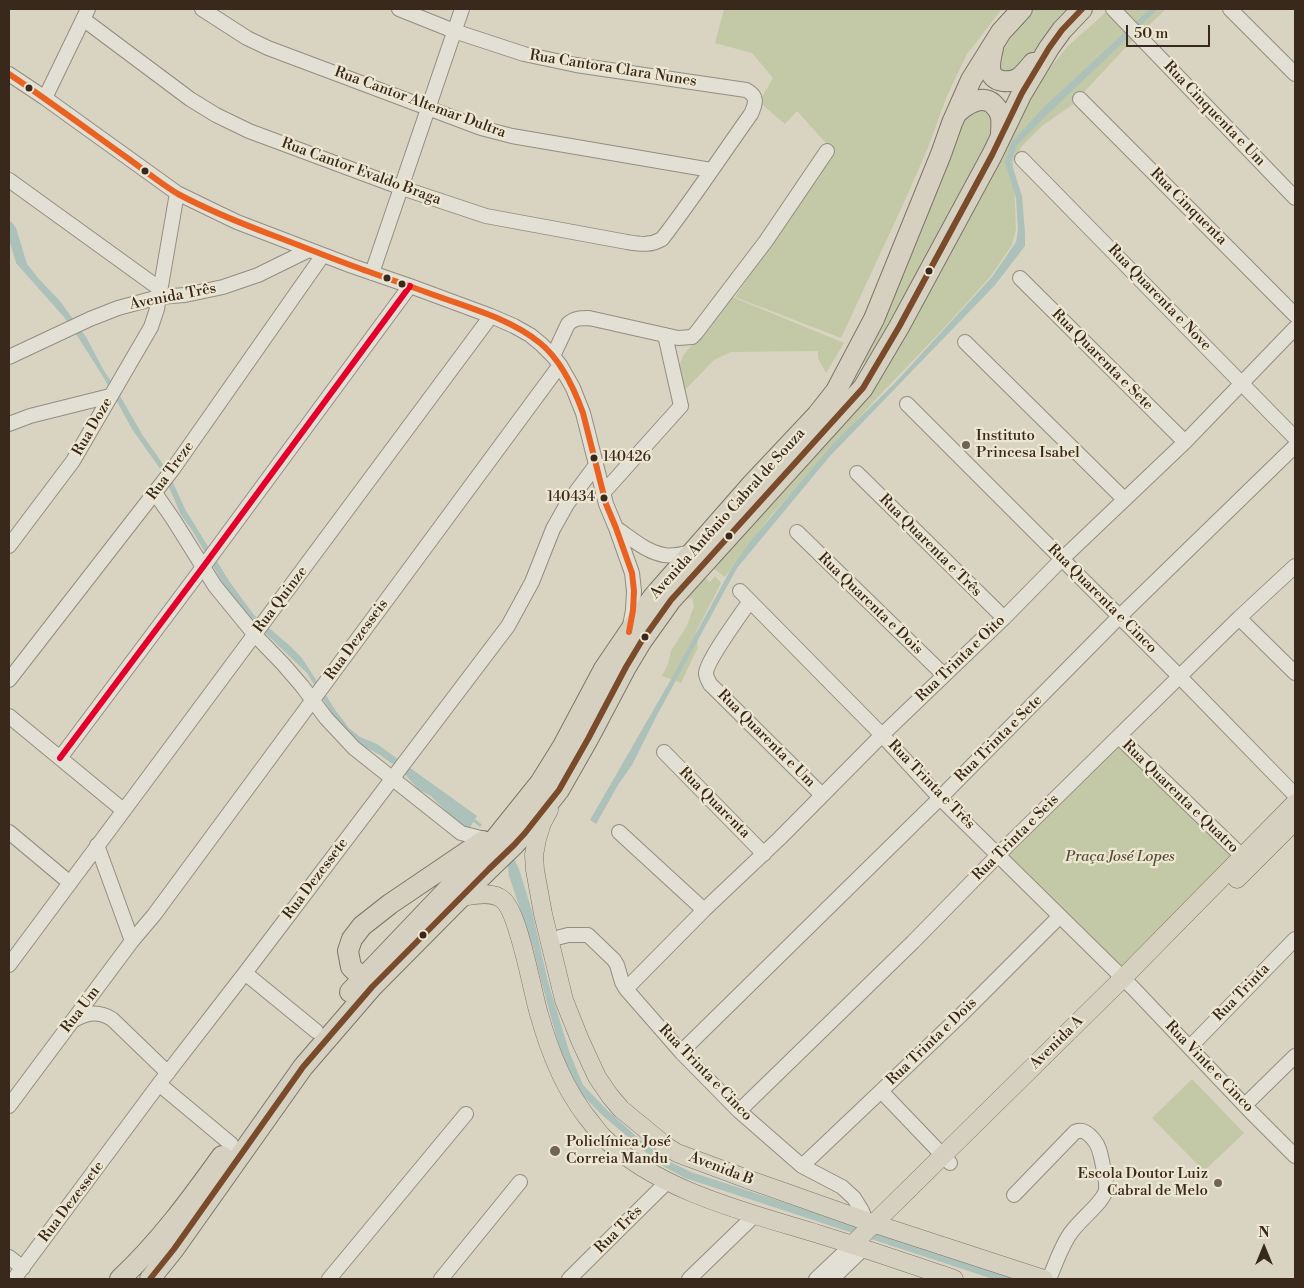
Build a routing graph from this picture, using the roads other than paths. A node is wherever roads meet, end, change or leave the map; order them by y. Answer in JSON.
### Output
{"nodes":[{"id":1,"x":202,"y":9,"type":"edge"},
{"id":2,"x":399,"y":9,"type":"edge"},
{"id":3,"x":462,"y":9,"type":"edge"},
{"id":4,"x":1022,"y":9,"type":"edge"},
{"id":5,"x":1082,"y":9,"type":"edge"},
{"id":6,"x":1113,"y":9,"type":"edge"},
{"id":7,"x":1230,"y":9,"type":"edge"},
{"id":8,"x":86,"y":14,"type":"edge"},
{"id":9,"x":454,"y":31,"type":"junction"},
{"id":10,"x":994,"y":44,"type":"junction"},
{"id":11,"x":1049,"y":48,"type":"junction"},
{"id":12,"x":1294,"y":70,"type":"edge"},
{"id":13,"x":9,"y":74,"type":"edge"},
{"id":14,"x":45,"y":98,"type":"junction"},
{"id":15,"x":1080,"y":99,"type":"dead end"},
{"id":16,"x":428,"y":108,"type":"junction"},
{"id":17,"x":956,"y":114,"type":"junction"},
{"id":18,"x":1001,"y":134,"type":"junction"},
{"id":19,"x":827,"y":151,"type":"dead end"},
{"id":20,"x":1022,"y":159,"type":"dead end"},
{"id":21,"x":710,"y":170,"type":"junction"},
{"id":22,"x":9,"y":180,"type":"edge"},
{"id":23,"x":402,"y":188,"type":"junction"},
{"id":24,"x":177,"y":193,"type":"junction"},
{"id":25,"x":1295,"y":198,"type":"edge"},
{"id":26,"x":309,"y":250,"type":"junction"},
{"id":27,"x":323,"y":255,"type":"junction"},
{"id":28,"x":372,"y":272,"type":"junction"},
{"id":29,"x":1020,"y":278,"type":"dead end"},
{"id":30,"x":410,"y":286,"type":"junction"},
{"id":31,"x":159,"y":293,"type":"junction"},
{"id":32,"x":1295,"y":315,"type":"edge"},
{"id":33,"x":491,"y":316,"type":"junction"},
{"id":34,"x":1295,"y":328,"type":"edge"},
{"id":35,"x":665,"y":335,"type":"junction"},
{"id":36,"x":965,"y":342,"type":"dead end"},
{"id":37,"x":9,"y":357,"type":"edge"},
{"id":38,"x":556,"y":360,"type":"junction"},
{"id":39,"x":1242,"y":382,"type":"junction"},
{"id":40,"x":114,"y":390,"type":"junction"},
{"id":41,"x":907,"y":404,"type":"dead end"},
{"id":42,"x":9,"y":424,"type":"edge"},
{"id":43,"x":1295,"y":438,"type":"edge"},
{"id":44,"x":1185,"y":442,"type":"junction"},
{"id":45,"x":1295,"y":446,"type":"edge"},
{"id":46,"x":596,"y":465,"type":"junction"},
{"id":47,"x":857,"y":473,"type":"dead end"},
{"id":48,"x":155,"y":493,"type":"junction"},
{"id":49,"x":603,"y":494,"type":"junction"},
{"id":50,"x":1124,"y":499,"type":"junction"},
{"id":51,"x":616,"y":528,"type":"junction"},
{"id":52,"x":796,"y":532,"type":"dead end"},
{"id":53,"x":9,"y":546,"type":"edge"},
{"id":54,"x":692,"y":552,"type":"junction"},
{"id":55,"x":1062,"y":559,"type":"junction"},
{"id":56,"x":205,"y":564,"type":"junction"},
{"id":57,"x":1295,"y":566,"type":"edge"},
{"id":58,"x":740,"y":591,"type":"dead end"},
{"id":59,"x":750,"y":601,"type":"junction"},
{"id":60,"x":1119,"y":617,"type":"junction"},
{"id":61,"x":1004,"y":618,"type":"junction"},
{"id":62,"x":1239,"y":618,"type":"junction"},
{"id":63,"x":629,"y":632,"type":"junction"},
{"id":64,"x":256,"y":633,"type":"junction"},
{"id":65,"x":1295,"y":673,"type":"edge"},
{"id":66,"x":944,"y":675,"type":"junction"},
{"id":67,"x":1180,"y":677,"type":"junction"},
{"id":68,"x":9,"y":680,"type":"edge"},
{"id":69,"x":315,"y":697,"type":"junction"},
{"id":70,"x":9,"y":716,"type":"edge"},
{"id":71,"x":882,"y":734,"type":"junction"},
{"id":72,"x":1119,"y":737,"type":"junction"},
{"id":73,"x":664,"y":752,"type":"dead end"},
{"id":74,"x":60,"y":758,"type":"junction"},
{"id":75,"x":394,"y":776,"type":"junction"},
{"id":76,"x":559,"y":790,"type":"junction"},
{"id":77,"x":822,"y":795,"type":"junction"},
{"id":78,"x":1295,"y":795,"type":"edge"},
{"id":79,"x":940,"y":798,"type":"junction"},
{"id":80,"x":1295,"y":803,"type":"edge"},
{"id":81,"x":123,"y":810,"type":"junction"},
{"id":82,"x":1295,"y":821,"type":"edge"},
{"id":83,"x":619,"y":832,"type":"dead end"},
{"id":84,"x":9,"y":833,"type":"edge"},
{"id":85,"x":488,"y":842,"type":"junction"},
{"id":86,"x":97,"y":846,"type":"junction"},
{"id":87,"x":764,"y":854,"type":"junction"},
{"id":88,"x":998,"y":854,"type":"junction"},
{"id":89,"x":1242,"y":856,"type":"junction"},
{"id":90,"x":70,"y":883,"type":"junction"},
{"id":91,"x":462,"y":897,"type":"junction"},
{"id":92,"x":704,"y":910,"type":"junction"},
{"id":93,"x":154,"y":915,"type":"joint"},
{"id":94,"x":1060,"y":916,"type":"junction"},
{"id":95,"x":1295,"y":939,"type":"edge"},
{"id":96,"x":549,"y":940,"type":"junction"},
{"id":97,"x":132,"y":941,"type":"junction"},
{"id":98,"x":9,"y":965,"type":"edge"},
{"id":99,"x":245,"y":973,"type":"junction"},
{"id":100,"x":1126,"y":981,"type":"junction"},
{"id":101,"x":367,"y":983,"type":"junction"},
{"id":102,"x":626,"y":989,"type":"junction"},
{"id":103,"x":71,"y":1022,"type":"junction"},
{"id":104,"x":316,"y":1031,"type":"junction"},
{"id":105,"x":1190,"y":1047,"type":"junction"},
{"id":106,"x":682,"y":1052,"type":"junction"},
{"id":107,"x":1295,"y":1056,"type":"edge"},
{"id":108,"x":168,"y":1073,"type":"junction"},
{"id":109,"x":159,"y":1084,"type":"junction"},
{"id":110,"x":881,"y":1091,"type":"junction"},
{"id":111,"x":1245,"y":1105,"type":"junction"},
{"id":112,"x":9,"y":1106,"type":"edge"},
{"id":113,"x":739,"y":1111,"type":"junction"},
{"id":114,"x":466,"y":1114,"type":"dead end"},
{"id":115,"x":231,"y":1144,"type":"junction"},
{"id":116,"x":1295,"y":1156,"type":"edge"},
{"id":117,"x":946,"y":1159,"type":"junction"},
{"id":118,"x":802,"y":1166,"type":"junction"},
{"id":119,"x":520,"y":1182,"type":"dead end"},
{"id":120,"x":668,"y":1182,"type":"junction"},
{"id":121,"x":1014,"y":1195,"type":"dead end"},
{"id":122,"x":756,"y":1215,"type":"junction"},
{"id":123,"x":876,"y":1225,"type":"junction"},
{"id":124,"x":859,"y":1246,"type":"junction"},
{"id":125,"x":9,"y":1257,"type":"edge"},
{"id":126,"x":23,"y":1268,"type":"junction"},
{"id":127,"x":152,"y":1278,"type":"edge"},
{"id":128,"x":14,"y":1279,"type":"edge"},
{"id":129,"x":120,"y":1279,"type":"edge"},
{"id":130,"x":329,"y":1279,"type":"edge"},
{"id":131,"x":441,"y":1279,"type":"edge"},
{"id":132,"x":569,"y":1279,"type":"edge"},
{"id":133,"x":689,"y":1279,"type":"edge"},
{"id":134,"x":816,"y":1279,"type":"edge"},
{"id":135,"x":832,"y":1279,"type":"edge"},
{"id":136,"x":954,"y":1279,"type":"edge"},
{"id":137,"x":1044,"y":1279,"type":"edge"},
{"id":138,"x":1049,"y":1279,"type":"edge"}],
"edges":[{"from":1,"to":16,"type":"street","name":"Rua Cantor Altemar Dultra"},
{"from":2,"to":9,"type":"street","name":"Rua Cantora Clara Nunes"},
{"from":3,"to":9,"type":"street"},
{"from":4,"to":10,"type":"highway","name":"Avenida Antônio Cabral de Souza"},
{"from":5,"to":11,"type":"highway","name":"Avenida Antônio Cabral de Souza"},
{"from":6,"to":25,"type":"street","name":"Rua Cinquenta e Um"},
{"from":7,"to":12,"type":"street"},
{"from":8,"to":14,"type":"street"},
{"from":8,"to":23,"type":"street","name":"Rua Cantor Evaldo Braga"},
{"from":9,"to":16,"type":"street"},
{"from":9,"to":21,"type":"street","name":"Rua Cantora Clara Nunes"},
{"from":10,"to":11,"type":"highway"},
{"from":10,"to":17,"type":"highway","name":"Avenida Antônio Cabral de Souza"},
{"from":11,"to":18,"type":"highway","name":"Avenida Antônio Cabral de Souza"},
{"from":13,"to":14,"type":"street"},
{"from":14,"to":24,"type":"street"},
{"from":15,"to":32,"type":"street","name":"Rua Cinquenta"},
{"from":16,"to":21,"type":"street","name":"Rua Cantor Altemar Dultra"},
{"from":16,"to":23,"type":"street"},
{"from":17,"to":18,"type":"highway"},
{"from":17,"to":54,"type":"highway","name":"Avenida Antônio Cabral de Souza"},
{"from":18,"to":76,"type":"highway","name":"Avenida Antônio Cabral de Souza"},
{"from":19,"to":35,"type":"street"},
{"from":20,"to":39,"type":"street","name":"Rua Quarenta e Nove"},
{"from":21,"to":23,"type":"street","name":"Rua Cantor Evaldo Braga"},
{"from":22,"to":31,"type":"street"},
{"from":23,"to":28,"type":"street"},
{"from":24,"to":26,"type":"street"},
{"from":24,"to":31,"type":"street","name":"Rua Doze"},
{"from":26,"to":27,"type":"street"},
{"from":26,"to":31,"type":"street","name":"Avenida Três"},
{"from":27,"to":28,"type":"street"},
{"from":27,"to":48,"type":"street","name":"Rua Treze"},
{"from":28,"to":30,"type":"street"},
{"from":29,"to":44,"type":"street","name":"Rua Quarenta e Sete"},
{"from":30,"to":33,"type":"street"},
{"from":30,"to":56,"type":"street"},
{"from":31,"to":37,"type":"street","name":"Avenida Três"},
{"from":31,"to":40,"type":"street","name":"Rua Doze"},
{"from":33,"to":38,"type":"street"},
{"from":33,"to":64,"type":"street","name":"Rua Quinze"},
{"from":34,"to":39,"type":"street","name":"Rua Trinta e Oito"},
{"from":35,"to":38,"type":"street","name":"Rua Dezesseis"},
{"from":35,"to":49,"type":"street"},
{"from":36,"to":50,"type":"street"},
{"from":38,"to":46,"type":"street"},
{"from":38,"to":69,"type":"street","name":"Rua Dezesseis"},
{"from":39,"to":43,"type":"street","name":"Rua Quarenta e Nove"},
{"from":39,"to":44,"type":"street","name":"Rua Trinta e Oito"},
{"from":40,"to":42,"type":"street"},
{"from":40,"to":53,"type":"street","name":"Rua Doze"},
{"from":41,"to":55,"type":"street","name":"Rua Quarenta e Cinco"},
{"from":44,"to":50,"type":"street","name":"Rua Trinta e Oito"},
{"from":45,"to":60,"type":"street","name":"Rua Trinta e Sete"},
{"from":46,"to":49,"type":"street"},
{"from":46,"to":75,"type":"street","name":"Rua Dezessete"},
{"from":47,"to":61,"type":"street","name":"Rua Quarenta e Três"},
{"from":48,"to":56,"type":"street"},
{"from":48,"to":68,"type":"street","name":"Rua Treze"},
{"from":49,"to":51,"type":"street"},
{"from":50,"to":55,"type":"street","name":"Rua Trinta e Oito"},
{"from":51,"to":54,"type":"street"},
{"from":51,"to":63,"type":"street"},
{"from":52,"to":66,"type":"street","name":"Rua Quarenta e Dois"},
{"from":54,"to":63,"type":"highway","name":"Avenida Antônio Cabral de Souza"},
{"from":55,"to":60,"type":"street","name":"Rua Quarenta e Cinco"},
{"from":55,"to":61,"type":"street","name":"Rua Trinta e Oito"},
{"from":56,"to":64,"type":"street"},
{"from":56,"to":74,"type":"street"},
{"from":57,"to":62,"type":"street","name":"Rua Trinta e Seis"},
{"from":58,"to":59,"type":"street","name":"Rua Trinta e Três"},
{"from":59,"to":71,"type":"street","name":"Rua Trinta e Três"},
{"from":59,"to":77,"type":"street","name":"Rua Quarenta e Um"},
{"from":60,"to":67,"type":"street","name":"Rua Quarenta e Cinco"},
{"from":60,"to":79,"type":"street","name":"Rua Trinta e Sete"},
{"from":61,"to":66,"type":"street","name":"Rua Trinta e Oito"},
{"from":62,"to":65,"type":"street"},
{"from":62,"to":67,"type":"street","name":"Rua Trinta e Seis"},
{"from":63,"to":85,"type":"highway","name":"Avenida Antônio Cabral de Souza"},
{"from":64,"to":69,"type":"street"},
{"from":64,"to":81,"type":"street","name":"Rua Quinze"},
{"from":66,"to":71,"type":"street","name":"Rua Trinta e Oito"},
{"from":67,"to":72,"type":"street","name":"Rua Trinta e Seis"},
{"from":67,"to":78,"type":"street","name":"Rua Quarenta e Cinco"},
{"from":69,"to":75,"type":"street"},
{"from":69,"to":93,"type":"street","name":"Rua Dezesseis"},
{"from":70,"to":74,"type":"street"},
{"from":71,"to":77,"type":"street","name":"Rua Trinta e Oito"},
{"from":71,"to":79,"type":"street","name":"Rua Trinta e Três"},
{"from":72,"to":88,"type":"street","name":"Rua Trinta e Seis"},
{"from":72,"to":89,"type":"street","name":"Rua Quarenta e Quatro"},
{"from":73,"to":87,"type":"street","name":"Rua Quarenta"},
{"from":74,"to":81,"type":"street"},
{"from":75,"to":85,"type":"street"},
{"from":75,"to":99,"type":"street","name":"Rua Dezessete"},
{"from":76,"to":91,"type":"highway","name":"Avenida Antônio Cabral de Souza"},
{"from":76,"to":96,"type":"main road","name":"Avenida B"},
{"from":77,"to":87,"type":"street","name":"Rua Trinta e Oito"},
{"from":79,"to":88,"type":"street","name":"Rua Trinta e Três"},
{"from":79,"to":106,"type":"street","name":"Rua Trinta e Sete"},
{"from":80,"to":89,"type":"main road","name":"Avenida A"},
{"from":81,"to":86,"type":"street","name":"Rua Quinze"},
{"from":82,"to":100,"type":"main road","name":"Avenida A"},
{"from":83,"to":92,"type":"street"},
{"from":84,"to":90,"type":"street"},
{"from":85,"to":101,"type":"highway","name":"Avenida Antônio Cabral de Souza"},
{"from":85,"to":101,"type":"highway"},
{"from":86,"to":90,"type":"street","name":"Rua Quinze"},
{"from":86,"to":97,"type":"street"},
{"from":87,"to":92,"type":"street","name":"Rua Trinta e Oito"},
{"from":88,"to":94,"type":"street","name":"Rua Trinta e Três"},
{"from":88,"to":113,"type":"street","name":"Rua Trinta e Seis"},
{"from":89,"to":100,"type":"main road","name":"Avenida A"},
{"from":90,"to":98,"type":"street","name":"Rua Quinze"},
{"from":91,"to":101,"type":"highway","name":"Avenida Antônio Cabral de Souza"},
{"from":91,"to":120,"type":"main road","name":"Avenida B"},
{"from":92,"to":102,"type":"street","name":"Rua Trinta e Oito"},
{"from":93,"to":97,"type":"street","name":"Rua Um"},
{"from":94,"to":100,"type":"street","name":"Rua Trinta e Três"},
{"from":94,"to":110,"type":"street","name":"Rua Trinta e Dois"},
{"from":95,"to":105,"type":"street","name":"Rua Trinta"},
{"from":96,"to":102,"type":"street","name":"Rua Trinta e Cinco"},
{"from":96,"to":123,"type":"main road","name":"Avenida B"},
{"from":97,"to":103,"type":"street","name":"Rua Um"},
{"from":99,"to":104,"type":"street"},
{"from":99,"to":108,"type":"street","name":"Rua Dezessete"},
{"from":100,"to":105,"type":"street","name":"Rua Vinte e Cinco"},
{"from":100,"to":117,"type":"main road","name":"Avenida A"},
{"from":101,"to":104,"type":"highway","name":"Avenida Antônio Cabral de Souza"},
{"from":101,"to":127,"type":"highway","name":"Avenida Antônio Cabral de Souza"},
{"from":102,"to":106,"type":"street","name":"Rua Trinta e Cinco"},
{"from":103,"to":108,"type":"street"},
{"from":103,"to":112,"type":"street","name":"Rua Um"},
{"from":104,"to":115,"type":"highway","name":"Avenida Antônio Cabral de Souza"},
{"from":105,"to":111,"type":"street","name":"Rua Vinte e Cinco"},
{"from":106,"to":113,"type":"street","name":"Rua Trinta e Cinco"},
{"from":107,"to":111,"type":"street"},
{"from":108,"to":109,"type":"street","name":"Rua Dezessete"},
{"from":109,"to":115,"type":"street"},
{"from":109,"to":126,"type":"street","name":"Rua Dezessete"},
{"from":110,"to":117,"type":"street"},
{"from":110,"to":118,"type":"street","name":"Rua Trinta e Dois"},
{"from":111,"to":116,"type":"street","name":"Rua Vinte e Cinco"},
{"from":113,"to":118,"type":"street","name":"Rua Trinta e Cinco"},
{"from":114,"to":130,"type":"street"},
{"from":115,"to":129,"type":"highway","name":"Avenida Antônio Cabral de Souza"},
{"from":117,"to":123,"type":"main road","name":"Avenida A"},
{"from":118,"to":123,"type":"street","name":"Rua Trinta e Cinco"},
{"from":119,"to":131,"type":"street"},
{"from":120,"to":122,"type":"main road","name":"Avenida B"},
{"from":120,"to":132,"type":"street","name":"Rua Três"},
{"from":121,"to":138,"type":"street"},
{"from":122,"to":124,"type":"main road","name":"Avenida B"},
{"from":122,"to":133,"type":"street"},
{"from":123,"to":124,"type":"main road","name":"Avenida A"},
{"from":123,"to":137,"type":"main road","name":"Avenida B"},
{"from":124,"to":134,"type":"street","name":"Avenida A"},
{"from":124,"to":135,"type":"street","name":"Avenida A"},
{"from":124,"to":136,"type":"main road","name":"Avenida B"},
{"from":125,"to":126,"type":"street"},
{"from":126,"to":128,"type":"street","name":"Rua Dezessete"}]}
